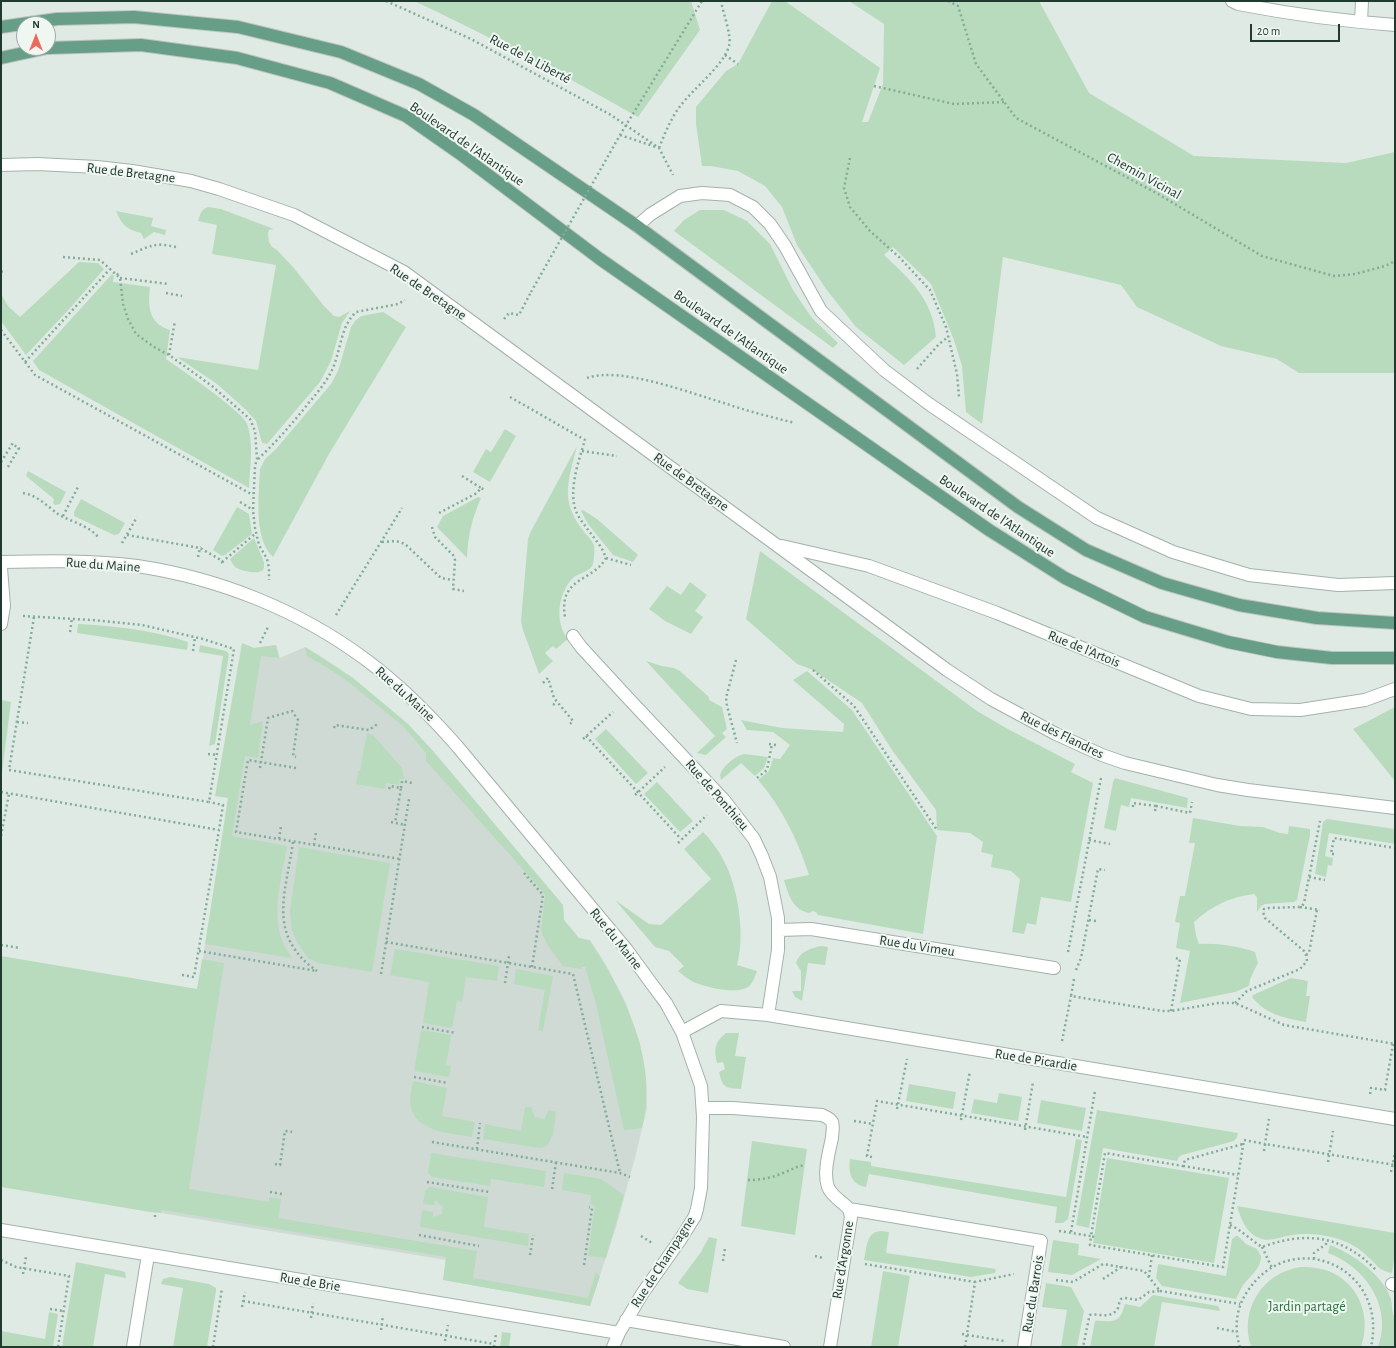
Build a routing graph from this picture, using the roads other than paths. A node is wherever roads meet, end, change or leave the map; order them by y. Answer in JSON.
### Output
{"nodes":[{"id":1,"x":1232,"y":1,"type":"edge"},
{"id":2,"x":1362,"y":1,"type":"edge"},
{"id":3,"x":1361,"y":22,"type":"junction"},
{"id":4,"x":1395,"y":25,"type":"edge"},
{"id":5,"x":1,"y":27,"type":"edge"},
{"id":6,"x":56,"y":48,"type":"edge"},
{"id":7,"x":16,"y":55,"type":"edge"},
{"id":8,"x":1,"y":58,"type":"edge"},
{"id":9,"x":1,"y":165,"type":"edge"},
{"id":10,"x":637,"y":226,"type":"junction"},
{"id":11,"x":777,"y":544,"type":"junction"},
{"id":12,"x":1,"y":562,"type":"edge"},
{"id":13,"x":1,"y":568,"type":"edge"},
{"id":14,"x":1395,"y":582,"type":"edge"},
{"id":15,"x":1395,"y":622,"type":"edge"},
{"id":16,"x":1,"y":624,"type":"edge"},
{"id":17,"x":573,"y":636,"type":"road end"},
{"id":18,"x":1395,"y":658,"type":"edge"},
{"id":19,"x":1395,"y":689,"type":"edge"},
{"id":20,"x":1395,"y":808,"type":"edge"},
{"id":21,"x":779,"y":930,"type":"junction"},
{"id":22,"x":1059,"y":969,"type":"road end"},
{"id":23,"x":768,"y":1015,"type":"junction"},
{"id":24,"x":682,"y":1032,"type":"junction"},
{"id":25,"x":703,"y":1108,"type":"junction"},
{"id":26,"x":1395,"y":1119,"type":"edge"},
{"id":27,"x":849,"y":1209,"type":"junction"},
{"id":28,"x":1,"y":1230,"type":"edge"},
{"id":29,"x":148,"y":1255,"type":"junction"},
{"id":30,"x":626,"y":1320,"type":"junction"},
{"id":31,"x":619,"y":1333,"type":"junction"},
{"id":32,"x":1024,"y":1346,"type":"edge"},
{"id":33,"x":133,"y":1347,"type":"edge"},
{"id":34,"x":613,"y":1347,"type":"edge"},
{"id":35,"x":784,"y":1347,"type":"edge"},
{"id":36,"x":830,"y":1347,"type":"edge"}],
"edges":[{"from":1,"to":3,"type":"street"},
{"from":2,"to":3,"type":"street"},
{"from":3,"to":4,"type":"street"},
{"from":5,"to":10,"type":"main road","name":"Boulevard de l'Atlantique"},
{"from":6,"to":18,"type":"main road","name":"Boulevard de l'Atlantique"},
{"from":7,"to":8,"type":"main road","name":"Boulevard de l'Atlantique"},
{"from":9,"to":11,"type":"street","name":"Rue de Bretagne"},
{"from":10,"to":14,"type":"street"},
{"from":10,"to":15,"type":"main road","name":"Boulevard de l'Atlantique"},
{"from":11,"to":19,"type":"street","name":"Rue de l'Artois"},
{"from":11,"to":20,"type":"street","name":"Rue des Flandres"},
{"from":12,"to":24,"type":"street","name":"Rue du Maine"},
{"from":13,"to":16,"type":"street"},
{"from":17,"to":21,"type":"street","name":"Rue de Ponthieu"},
{"from":21,"to":22,"type":"street","name":"Rue du Vimeu"},
{"from":21,"to":23,"type":"street","name":"Rue de Ponthieu"},
{"from":23,"to":24,"type":"street","name":"Rue de Picardie"},
{"from":23,"to":26,"type":"street","name":"Rue de Picardie"},
{"from":24,"to":25,"type":"street","name":"Rue de Champagne"},
{"from":25,"to":27,"type":"street","name":"Rue d'Argonne"},
{"from":25,"to":30,"type":"street","name":"Rue de Champagne"},
{"from":27,"to":32,"type":"street","name":"Rue du Barrois"},
{"from":27,"to":36,"type":"street","name":"Rue d'Argonne"},
{"from":28,"to":29,"type":"street","name":"Rue de Brie"},
{"from":29,"to":31,"type":"street","name":"Rue de Brie"},
{"from":29,"to":33,"type":"street"},
{"from":30,"to":31,"type":"street","name":"Rue de Champagne"},
{"from":30,"to":35,"type":"street"},
{"from":31,"to":34,"type":"street","name":"Rue de Champagne"}]}
